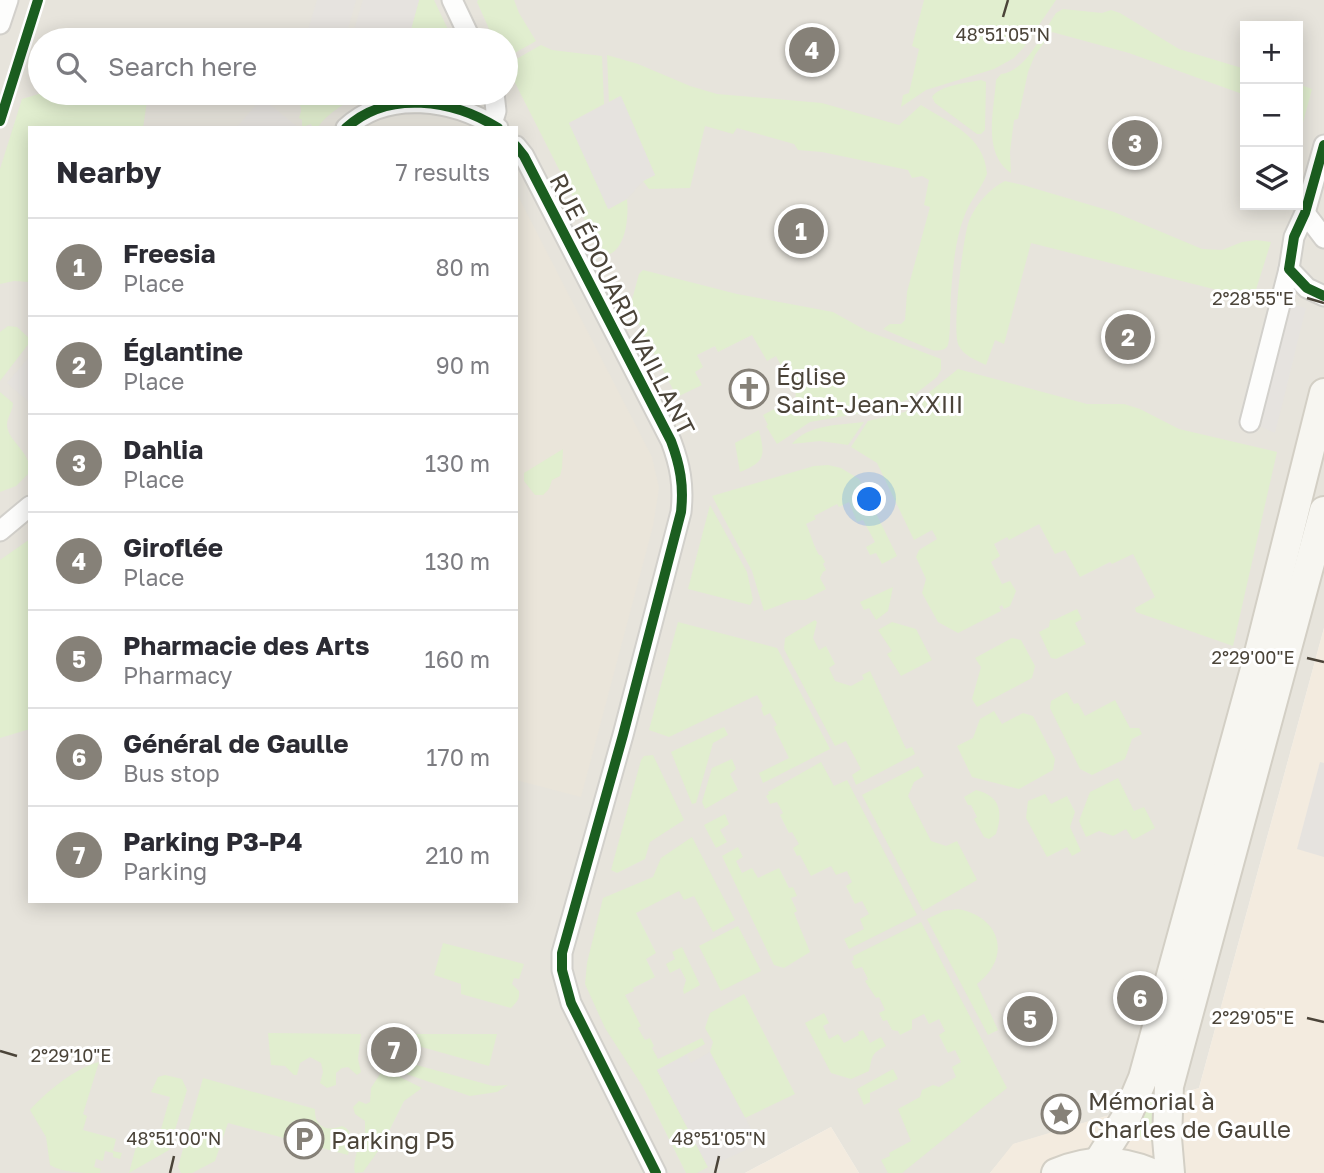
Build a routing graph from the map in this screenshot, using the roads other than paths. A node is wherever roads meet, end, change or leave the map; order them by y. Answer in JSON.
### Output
{"nodes":[{"id":1,"x":8,"y":0,"type":"edge"},
{"id":2,"x":452,"y":0,"type":"edge"},
{"id":3,"x":0,"y":24,"type":"edge"},
{"id":4,"x":465,"y":28,"type":"edge"},
{"id":5,"x":388,"y":105,"type":"edge"},
{"id":6,"x":435,"y":105,"type":"edge"},
{"id":7,"x":495,"y":105,"type":"edge"},
{"id":8,"x":348,"y":126,"type":"edge"},
{"id":9,"x":495,"y":126,"type":"edge"},
{"id":10,"x":1324,"y":145,"type":"edge"},
{"id":11,"x":520,"y":151,"type":"edge"},
{"id":12,"x":1305,"y":213,"type":"junction"},
{"id":13,"x":1324,"y":238,"type":"edge"},
{"id":14,"x":1289,"y":269,"type":"junction"},
{"id":15,"x":1324,"y":296,"type":"edge"},
{"id":16,"x":1324,"y":393,"type":"edge"},
{"id":17,"x":1250,"y":422,"type":"dead end"},
{"id":18,"x":28,"y":508,"type":"edge"},
{"id":19,"x":1324,"y":511,"type":"edge"},
{"id":20,"x":0,"y":531,"type":"edge"},
{"id":21,"x":1098,"y":1162,"type":"junction"},
{"id":22,"x":656,"y":1173,"type":"edge"},
{"id":23,"x":1056,"y":1173,"type":"edge"},
{"id":24,"x":1152,"y":1173,"type":"edge"},
{"id":25,"x":1170,"y":1173,"type":"edge"}],
"edges":[{"from":1,"to":3,"type":"street"},
{"from":2,"to":4,"type":"street"},
{"from":5,"to":8,"type":"street"},
{"from":6,"to":9,"type":"street"},
{"from":7,"to":9,"type":"street"},
{"from":10,"to":12,"type":"street"},
{"from":11,"to":22,"type":"street","name":"RUE ÉDOUARD VAILLANT"},
{"from":12,"to":13,"type":"street"},
{"from":12,"to":14,"type":"street"},
{"from":14,"to":15,"type":"street"},
{"from":14,"to":17,"type":"street"},
{"from":16,"to":21,"type":"main road"},
{"from":18,"to":20,"type":"street"},
{"from":19,"to":25,"type":"main road"},
{"from":21,"to":23,"type":"main road"},
{"from":21,"to":24,"type":"main road"}]}
